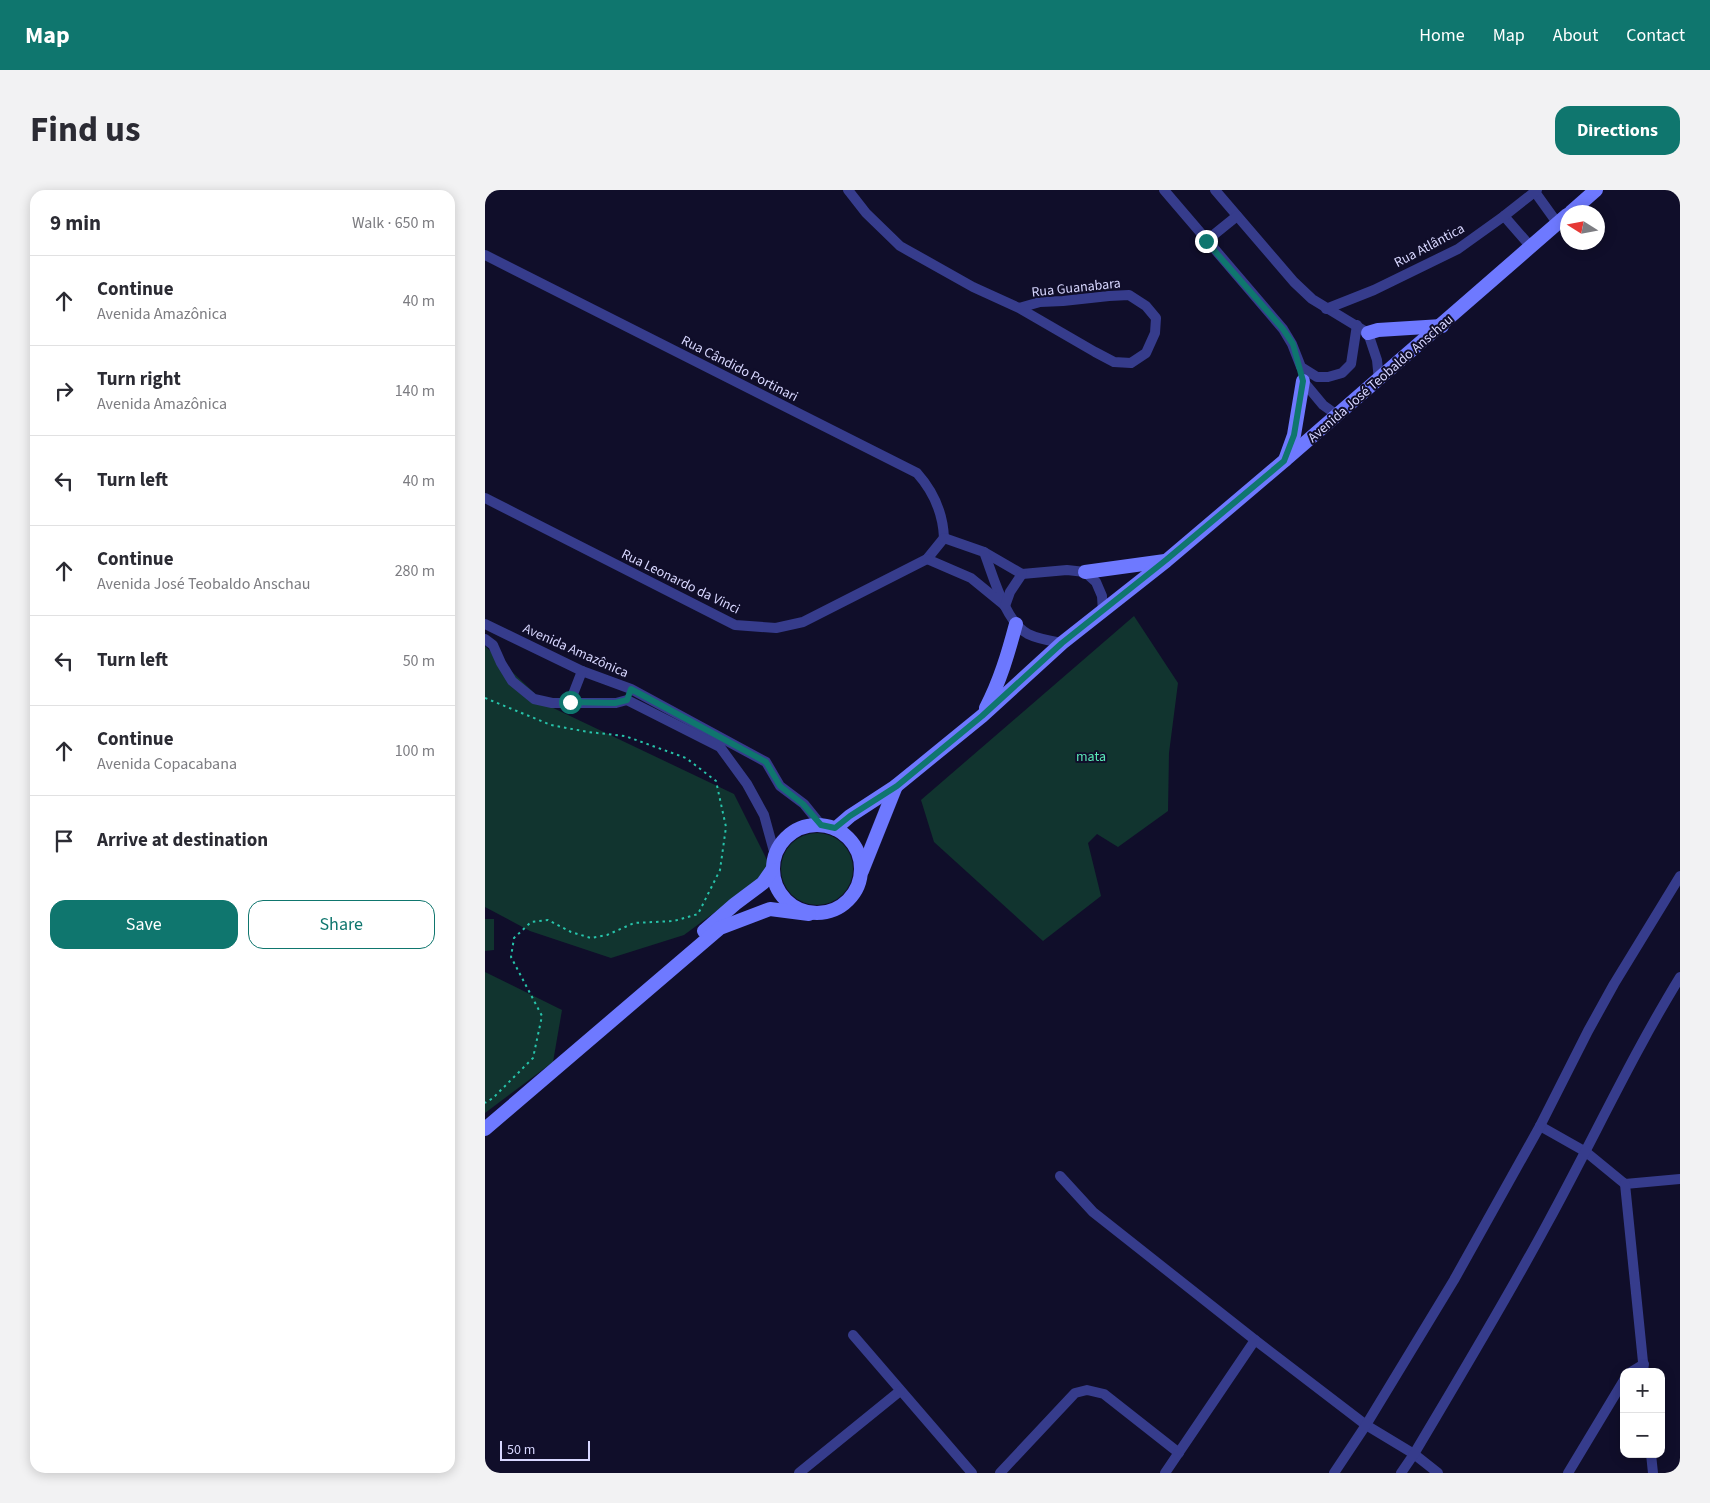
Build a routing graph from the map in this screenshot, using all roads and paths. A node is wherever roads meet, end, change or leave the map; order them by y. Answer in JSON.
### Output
{"nodes":[{"id":1,"x":848,"y":190,"type":"edge"},
{"id":2,"x":1164,"y":190,"type":"edge"},
{"id":3,"x":1215,"y":190,"type":"edge"},
{"id":4,"x":1596,"y":190,"type":"edge"},
{"id":5,"x":1536,"y":191,"type":"edge"},
{"id":6,"x":1579,"y":205,"type":"edge"},
{"id":7,"x":1237,"y":216,"type":"junction"},
{"id":8,"x":1504,"y":216,"type":"junction"},
{"id":9,"x":1560,"y":216,"type":"edge"},
{"id":10,"x":1560,"y":222,"type":"edge"},
{"id":11,"x":1206,"y":241,"type":"junction"},
{"id":12,"x":1531,"y":247,"type":"junction"},
{"id":13,"x":485,"y":254,"type":"edge"},
{"id":14,"x":1019,"y":308,"type":"junction"},
{"id":15,"x":1326,"y":309,"type":"junction"},
{"id":16,"x":1442,"y":326,"type":"junction"},
{"id":17,"x":1363,"y":329,"type":"junction"},
{"id":18,"x":1301,"y":367,"type":"junction"},
{"id":19,"x":1379,"y":380,"type":"junction"},
{"id":20,"x":1303,"y":381,"type":"junction"},
{"id":21,"x":1337,"y":415,"type":"junction"},
{"id":22,"x":1284,"y":461,"type":"junction"},
{"id":23,"x":485,"y":498,"type":"edge"},
{"id":24,"x":944,"y":538,"type":"junction"},
{"id":25,"x":984,"y":552,"type":"junction"},
{"id":26,"x":927,"y":559,"type":"junction"},
{"id":27,"x":1166,"y":560,"type":"junction"},
{"id":28,"x":1085,"y":572,"type":"junction"},
{"id":29,"x":1022,"y":574,"type":"junction"},
{"id":30,"x":1005,"y":606,"type":"junction"},
{"id":31,"x":1103,"y":612,"type":"junction"},
{"id":32,"x":485,"y":624,"type":"edge"},
{"id":33,"x":1016,"y":624,"type":"junction"},
{"id":34,"x":485,"y":639,"type":"edge"},
{"id":35,"x":1062,"y":643,"type":"junction"},
{"id":36,"x":582,"y":671,"type":"junction"},
{"id":37,"x":631,"y":689,"type":"junction"},
{"id":38,"x":485,"y":698,"type":"edge"},
{"id":39,"x":627,"y":700,"type":"junction"},
{"id":40,"x":570,"y":702,"type":"junction"},
{"id":41,"x":982,"y":716,"type":"junction"},
{"id":42,"x":897,"y":786,"type":"junction"},
{"id":43,"x":828,"y":827,"type":"junction"},
{"id":44,"x":775,"y":855,"type":"junction"},
{"id":45,"x":772,"y":870,"type":"junction"},
{"id":46,"x":861,"y":874,"type":"junction"},
{"id":47,"x":1680,"y":876,"type":"edge"},
{"id":48,"x":809,"y":914,"type":"junction"},
{"id":49,"x":1680,"y":977,"type":"edge"},
{"id":50,"x":485,"y":1103,"type":"edge"},
{"id":51,"x":485,"y":1121,"type":"edge"},
{"id":52,"x":1540,"y":1126,"type":"junction"},
{"id":53,"x":485,"y":1129,"type":"edge"},
{"id":54,"x":1585,"y":1152,"type":"junction"},
{"id":55,"x":1060,"y":1176,"type":"dead end"},
{"id":56,"x":1680,"y":1178,"type":"edge"},
{"id":57,"x":1625,"y":1184,"type":"junction"},
{"id":58,"x":853,"y":1335,"type":"dead end"},
{"id":59,"x":1255,"y":1340,"type":"junction"},
{"id":60,"x":1644,"y":1368,"type":"edge"},
{"id":61,"x":1620,"y":1387,"type":"edge"},
{"id":62,"x":900,"y":1391,"type":"junction"},
{"id":63,"x":1366,"y":1425,"type":"junction"},
{"id":64,"x":1179,"y":1453,"type":"junction"},
{"id":65,"x":1414,"y":1454,"type":"junction"},
{"id":66,"x":1651,"y":1458,"type":"edge"},
{"id":67,"x":799,"y":1473,"type":"edge"},
{"id":68,"x":972,"y":1473,"type":"edge"},
{"id":69,"x":1000,"y":1473,"type":"edge"},
{"id":70,"x":1165,"y":1473,"type":"edge"},
{"id":71,"x":1334,"y":1473,"type":"edge"},
{"id":72,"x":1401,"y":1473,"type":"edge"},
{"id":73,"x":1438,"y":1473,"type":"edge"},
{"id":74,"x":1568,"y":1473,"type":"edge"},
{"id":75,"x":1653,"y":1473,"type":"edge"}],
"edges":[{"from":1,"to":14,"type":"street","name":"Rua Guanabara"},
{"from":2,"to":11,"type":"street"},
{"from":3,"to":7,"type":"street"},
{"from":4,"to":6,"type":"street"},
{"from":5,"to":8,"type":"street","name":"Rua Atlântica"},
{"from":5,"to":9,"type":"street"},
{"from":7,"to":11,"type":"street"},
{"from":7,"to":15,"type":"street"},
{"from":8,"to":12,"type":"street"},
{"from":8,"to":15,"type":"street","name":"Rua Atlântica"},
{"from":10,"to":12,"type":"street","name":"Avenida José Teobaldo Anschau"},
{"from":11,"to":18,"type":"street"},
{"from":12,"to":16,"type":"street","name":"Avenida José Teobaldo Anschau"},
{"from":13,"to":24,"type":"street","name":"Rua Cândido Portinari"},
{"from":14,"to":14,"type":"street","name":"Rua Guanabara"},
{"from":15,"to":17,"type":"street"},
{"from":16,"to":17,"type":"street"},
{"from":16,"to":19,"type":"street","name":"Avenida José Teobaldo Anschau"},
{"from":17,"to":18,"type":"street"},
{"from":17,"to":19,"type":"street"},
{"from":18,"to":20,"type":"street"},
{"from":19,"to":21,"type":"street","name":"Avenida José Teobaldo Anschau"},
{"from":20,"to":21,"type":"street"},
{"from":20,"to":22,"type":"street"},
{"from":21,"to":22,"type":"street","name":"Avenida José Teobaldo Anschau"},
{"from":22,"to":27,"type":"street","name":"Avenida José Teobaldo Anschau"},
{"from":23,"to":26,"type":"street","name":"Rua Leonardo da Vinci"},
{"from":24,"to":25,"type":"street"},
{"from":24,"to":26,"type":"street","name":"Rua Leonardo da Vinci"},
{"from":25,"to":29,"type":"street"},
{"from":25,"to":30,"type":"street"},
{"from":26,"to":30,"type":"street"},
{"from":27,"to":28,"type":"street"},
{"from":27,"to":31,"type":"street","name":"Avenida José Teobaldo Anschau"},
{"from":28,"to":29,"type":"street"},
{"from":28,"to":31,"type":"street"},
{"from":29,"to":30,"type":"street"},
{"from":30,"to":33,"type":"street"},
{"from":31,"to":35,"type":"street","name":"Avenida José Teobaldo Anschau"},
{"from":32,"to":36,"type":"street","name":"Avenida Amazônica"},
{"from":33,"to":35,"type":"street"},
{"from":33,"to":41,"type":"street"},
{"from":34,"to":40,"type":"street","name":"Avenida Amazônica"},
{"from":35,"to":41,"type":"street","name":"Avenida José Teobaldo Anschau"},
{"from":36,"to":37,"type":"street","name":"Avenida Amazônica"},
{"from":36,"to":40,"type":"street"},
{"from":37,"to":39,"type":"street"},
{"from":37,"to":43,"type":"street","name":"Avenida Amazônica"},
{"from":38,"to":50,"type":"path"},
{"from":39,"to":40,"type":"street","name":"Avenida Amazônica"},
{"from":39,"to":44,"type":"street","name":"Avenida Amazônica"},
{"from":41,"to":42,"type":"street","name":"Avenida José Teobaldo Anschau"},
{"from":42,"to":43,"type":"street"},
{"from":42,"to":46,"type":"street","name":"Avenida José Teobaldo Anschau"},
{"from":43,"to":44,"type":"street"},
{"from":43,"to":46,"type":"street"},
{"from":44,"to":45,"type":"street"},
{"from":45,"to":48,"type":"street"},
{"from":45,"to":51,"type":"street"},
{"from":46,"to":48,"type":"street"},
{"from":47,"to":52,"type":"street"},
{"from":48,"to":53,"type":"street"},
{"from":49,"to":54,"type":"street"},
{"from":52,"to":54,"type":"street"},
{"from":52,"to":63,"type":"street"},
{"from":54,"to":57,"type":"street"},
{"from":54,"to":65,"type":"street"},
{"from":55,"to":59,"type":"street"},
{"from":56,"to":57,"type":"street"},
{"from":57,"to":60,"type":"street"},
{"from":58,"to":62,"type":"street"},
{"from":59,"to":63,"type":"street"},
{"from":59,"to":64,"type":"street"},
{"from":61,"to":74,"type":"street"},
{"from":62,"to":67,"type":"street"},
{"from":62,"to":68,"type":"street"},
{"from":63,"to":65,"type":"street"},
{"from":63,"to":71,"type":"street"},
{"from":64,"to":69,"type":"street"},
{"from":64,"to":70,"type":"street"},
{"from":65,"to":72,"type":"street"},
{"from":65,"to":73,"type":"street"},
{"from":66,"to":75,"type":"street"}]}
